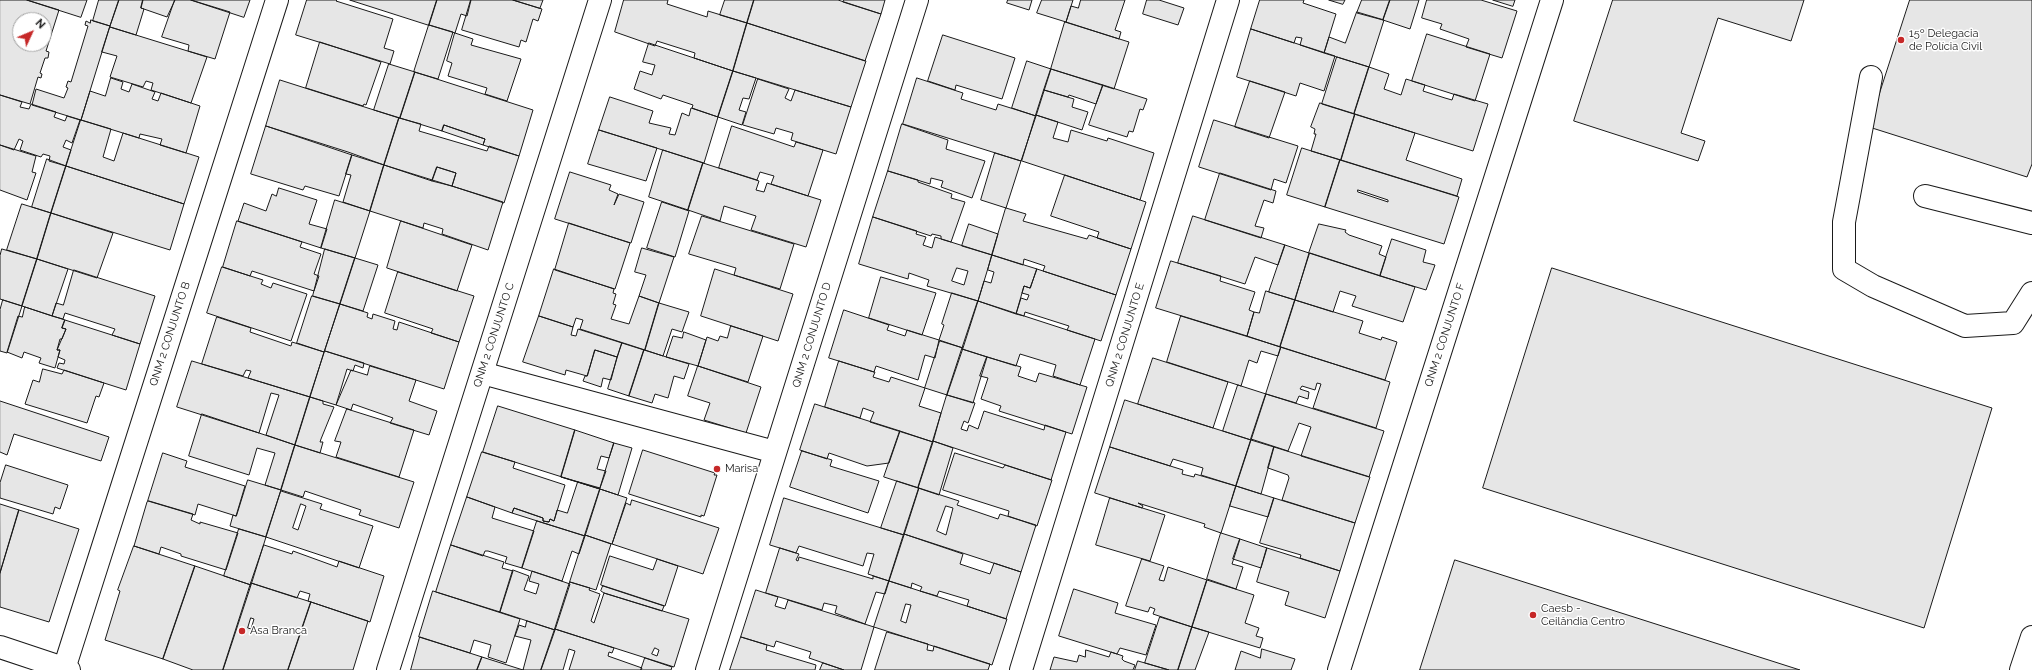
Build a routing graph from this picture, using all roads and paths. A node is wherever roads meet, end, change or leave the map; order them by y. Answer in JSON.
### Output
{"nodes":[{"id":1,"x":277,"y":0,"type":"edge"},
{"id":2,"x":600,"y":0,"type":"edge"},
{"id":3,"x":917,"y":0,"type":"edge"},
{"id":4,"x":1228,"y":0,"type":"edge"},
{"id":5,"x":1552,"y":0,"type":"edge"},
{"id":6,"x":1871,"y":77,"type":"dead end"},
{"id":7,"x":1925,"y":196,"type":"dead end"},
{"id":8,"x":2032,"y":223,"type":"edge"},
{"id":9,"x":2032,"y":293,"type":"edge"},
{"id":10,"x":482,"y":373,"type":"junction"},
{"id":11,"x":775,"y":452,"type":"junction"},
{"id":12,"x":2032,"y":637,"type":"edge"},
{"id":13,"x":0,"y":647,"type":"edge"},
{"id":14,"x":67,"y":669,"type":"edge"},
{"id":15,"x":388,"y":670,"type":"edge"},
{"id":16,"x":707,"y":670,"type":"edge"},
{"id":17,"x":1021,"y":670,"type":"edge"},
{"id":18,"x":1339,"y":670,"type":"edge"},
{"id":19,"x":2021,"y":670,"type":"edge"}],
"edges":[{"from":1,"to":14,"type":"street","name":"QNM 2 CONJUNTO B"},
{"from":2,"to":10,"type":"street","name":"QNM 2 CONJUNTO C"},
{"from":3,"to":11,"type":"street","name":"QNM 2 CONJUNTO D"},
{"from":4,"to":17,"type":"street","name":"QNM 2 CONJUNTO E"},
{"from":5,"to":18,"type":"street","name":"QNM 2 CONJUNTO F"},
{"from":6,"to":9,"type":"street"},
{"from":7,"to":8,"type":"street"},
{"from":10,"to":11,"type":"street"},
{"from":10,"to":15,"type":"street","name":"QNM 2 CONJUNTO C"},
{"from":11,"to":16,"type":"street","name":"QNM 2 CONJUNTO D"},
{"from":12,"to":19,"type":"street"},
{"from":13,"to":14,"type":"street"}]}
